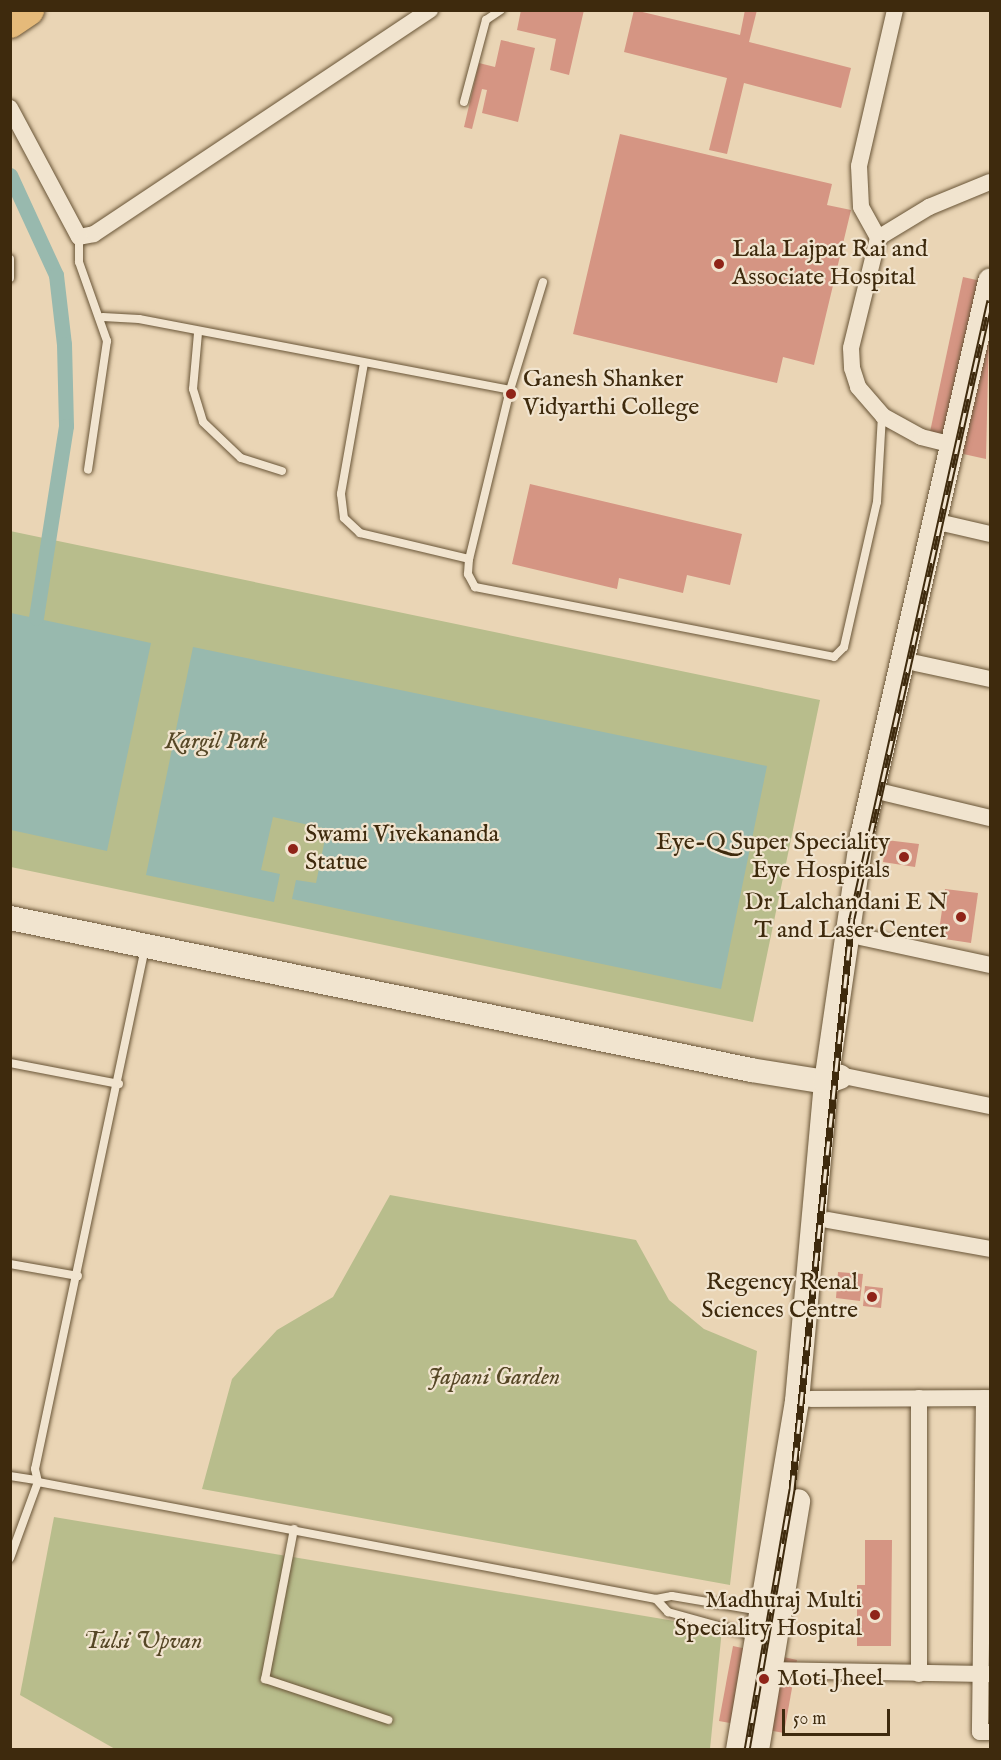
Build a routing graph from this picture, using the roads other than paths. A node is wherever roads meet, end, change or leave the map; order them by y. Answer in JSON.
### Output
{"nodes":[{"id":1,"x":28,"y":10,"type":"edge"},
{"id":2,"x":430,"y":10,"type":"edge"},
{"id":3,"x":480,"y":10,"type":"edge"},
{"id":4,"x":501,"y":10,"type":"edge"},
{"id":5,"x":895,"y":10,"type":"edge"},
{"id":6,"x":486,"y":20,"type":"junction"},
{"id":7,"x":10,"y":22,"type":"edge"},
{"id":8,"x":464,"y":102,"type":"dead end"},
{"id":9,"x":10,"y":108,"type":"edge"},
{"id":10,"x":990,"y":182,"type":"edge"},
{"id":11,"x":79,"y":237,"type":"junction"},
{"id":12,"x":878,"y":238,"type":"junction"},
{"id":13,"x":10,"y":259,"type":"edge"},
{"id":14,"x":10,"y":278,"type":"edge"},
{"id":15,"x":990,"y":281,"type":"edge"},
{"id":16,"x":543,"y":282,"type":"dead end"},
{"id":17,"x":103,"y":317,"type":"junction"},
{"id":18,"x":198,"y":333,"type":"junction"},
{"id":19,"x":990,"y":334,"type":"edge"},
{"id":20,"x":364,"y":363,"type":"junction"},
{"id":21,"x":510,"y":390,"type":"junction"},
{"id":22,"x":882,"y":416,"type":"junction"},
{"id":23,"x":952,"y":445,"type":"junction"},
{"id":24,"x":88,"y":470,"type":"dead end"},
{"id":25,"x":282,"y":471,"type":"dead end"},
{"id":26,"x":947,"y":524,"type":"junction"},
{"id":27,"x":990,"y":534,"type":"edge"},
{"id":28,"x":469,"y":559,"type":"junction"},
{"id":29,"x":922,"y":606,"type":"junction"},
{"id":30,"x":916,"y":663,"type":"junction"},
{"id":31,"x":990,"y":679,"type":"edge"},
{"id":32,"x":886,"y":793,"type":"junction"},
{"id":33,"x":990,"y":818,"type":"edge"},
{"id":34,"x":10,"y":918,"type":"edge"},
{"id":35,"x":861,"y":937,"type":"junction"},
{"id":36,"x":146,"y":944,"type":"junction"},
{"id":37,"x":990,"y":965,"type":"edge"},
{"id":38,"x":10,"y":1063,"type":"edge"},
{"id":39,"x":833,"y":1076,"type":"junction"},
{"id":40,"x":118,"y":1084,"type":"junction"},
{"id":41,"x":990,"y":1106,"type":"edge"},
{"id":42,"x":828,"y":1220,"type":"junction"},
{"id":43,"x":990,"y":1249,"type":"edge"},
{"id":44,"x":10,"y":1264,"type":"edge"},
{"id":45,"x":78,"y":1276,"type":"junction"},
{"id":46,"x":919,"y":1398,"type":"junction"},
{"id":47,"x":987,"y":1398,"type":"edge"},
{"id":48,"x":811,"y":1399,"type":"junction"},
{"id":49,"x":987,"y":1459,"type":"edge"},
{"id":50,"x":10,"y":1476,"type":"edge"},
{"id":51,"x":37,"y":1481,"type":"junction"},
{"id":52,"x":294,"y":1529,"type":"junction"},
{"id":53,"x":10,"y":1558,"type":"edge"},
{"id":54,"x":656,"y":1599,"type":"junction"},
{"id":55,"x":774,"y":1613,"type":"junction"},
{"id":56,"x":759,"y":1637,"type":"junction"},
{"id":57,"x":762,"y":1671,"type":"junction"},
{"id":58,"x":919,"y":1674,"type":"junction"},
{"id":59,"x":986,"y":1674,"type":"edge"},
{"id":60,"x":388,"y":1720,"type":"dead end"},
{"id":61,"x":990,"y":1732,"type":"edge"},
{"id":62,"x":738,"y":1749,"type":"edge"},
{"id":63,"x":757,"y":1749,"type":"edge"}],
"edges":[{"from":1,"to":7,"type":"highway"},
{"from":2,"to":11,"type":"street"},
{"from":3,"to":6,"type":"lane"},
{"from":4,"to":6,"type":"lane"},
{"from":5,"to":12,"type":"street"},
{"from":6,"to":8,"type":"lane"},
{"from":9,"to":11,"type":"street"},
{"from":10,"to":12,"type":"street"},
{"from":11,"to":17,"type":"lane"},
{"from":12,"to":22,"type":"street"},
{"from":13,"to":14,"type":"lane"},
{"from":15,"to":23,"type":"main road"},
{"from":16,"to":21,"type":"lane"},
{"from":17,"to":18,"type":"lane"},
{"from":17,"to":24,"type":"lane"},
{"from":18,"to":20,"type":"lane"},
{"from":18,"to":25,"type":"lane"},
{"from":19,"to":26,"type":"main road"},
{"from":20,"to":21,"type":"lane"},
{"from":20,"to":28,"type":"lane"},
{"from":21,"to":28,"type":"lane"},
{"from":22,"to":23,"type":"street"},
{"from":22,"to":28,"type":"lane"},
{"from":23,"to":29,"type":"main road"},
{"from":26,"to":27,"type":"street"},
{"from":26,"to":29,"type":"main road"},
{"from":29,"to":30,"type":"main road"},
{"from":29,"to":39,"type":"main road"},
{"from":30,"to":31,"type":"street"},
{"from":30,"to":32,"type":"main road"},
{"from":32,"to":33,"type":"street"},
{"from":32,"to":35,"type":"main road"},
{"from":34,"to":36,"type":"main road"},
{"from":35,"to":37,"type":"street"},
{"from":35,"to":39,"type":"main road"},
{"from":36,"to":39,"type":"main road"},
{"from":36,"to":40,"type":"lane"},
{"from":38,"to":40,"type":"lane"},
{"from":39,"to":41,"type":"street"},
{"from":39,"to":42,"type":"main road"},
{"from":39,"to":55,"type":"main road"},
{"from":40,"to":45,"type":"lane"},
{"from":42,"to":43,"type":"street"},
{"from":42,"to":48,"type":"main road"},
{"from":44,"to":45,"type":"lane"},
{"from":45,"to":51,"type":"lane"},
{"from":46,"to":47,"type":"street"},
{"from":46,"to":48,"type":"street"},
{"from":46,"to":58,"type":"street"},
{"from":47,"to":49,"type":"street"},
{"from":48,"to":55,"type":"main road"},
{"from":49,"to":59,"type":"street"},
{"from":50,"to":51,"type":"lane"},
{"from":51,"to":52,"type":"lane"},
{"from":51,"to":53,"type":"lane"},
{"from":52,"to":54,"type":"lane"},
{"from":52,"to":60,"type":"lane"},
{"from":54,"to":55,"type":"lane"},
{"from":54,"to":56,"type":"lane"},
{"from":55,"to":56,"type":"main road"},
{"from":55,"to":57,"type":"main road"},
{"from":56,"to":57,"type":"main road"},
{"from":57,"to":58,"type":"street"},
{"from":57,"to":62,"type":"main road"},
{"from":57,"to":63,"type":"main road"},
{"from":58,"to":59,"type":"street"},
{"from":59,"to":61,"type":"street"}]}
